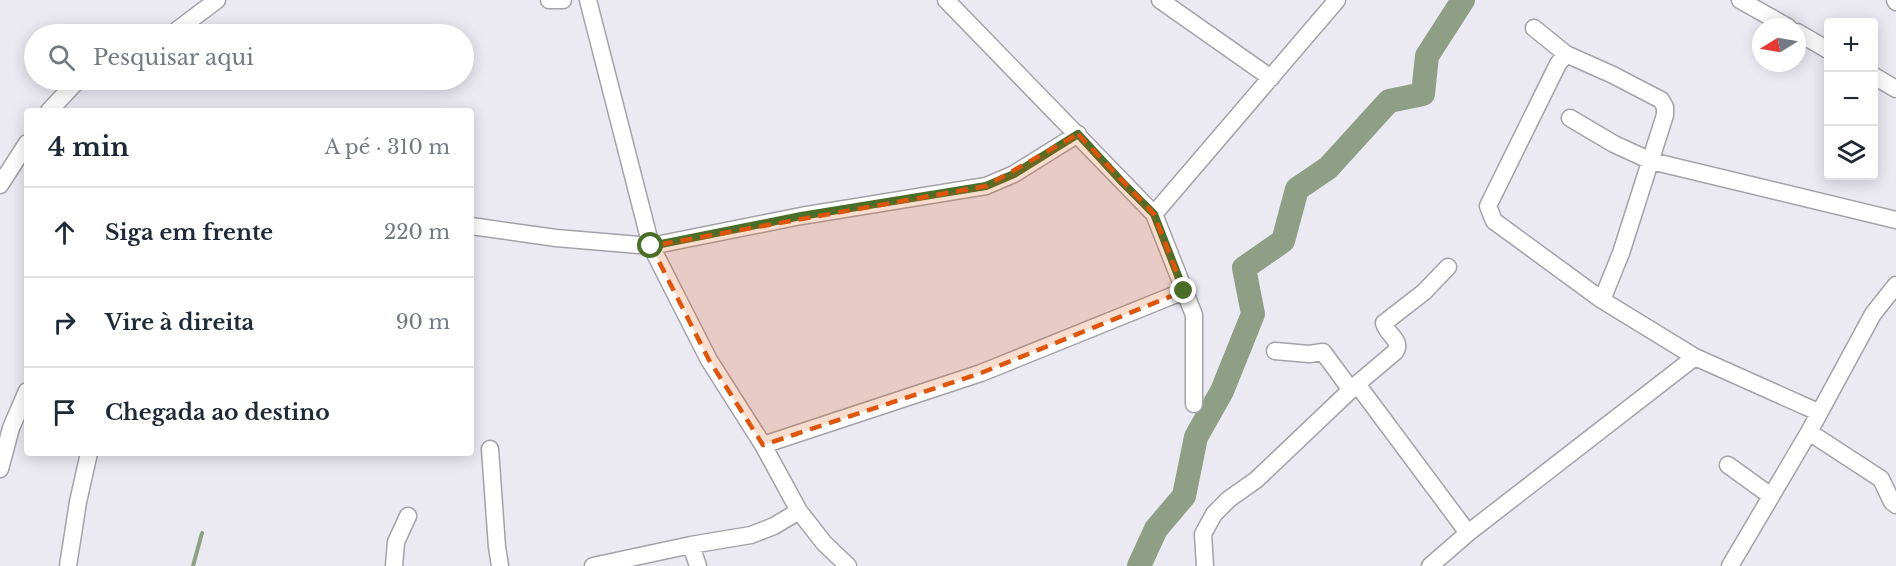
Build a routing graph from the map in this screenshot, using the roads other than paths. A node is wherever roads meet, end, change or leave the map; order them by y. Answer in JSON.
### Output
{"nodes":[{"id":1,"x":217,"y":0,"type":"edge"},
{"id":2,"x":549,"y":0,"type":"edge"},
{"id":3,"x":563,"y":0,"type":"edge"},
{"id":4,"x":588,"y":0,"type":"edge"},
{"id":5,"x":946,"y":0,"type":"edge"},
{"id":6,"x":1160,"y":0,"type":"edge"},
{"id":7,"x":1337,"y":0,"type":"edge"},
{"id":8,"x":1740,"y":0,"type":"edge"},
{"id":9,"x":1772,"y":18,"type":"edge"},
{"id":10,"x":185,"y":24,"type":"edge"},
{"id":11,"x":1534,"y":28,"type":"dead end"},
{"id":12,"x":1806,"y":37,"type":"edge"},
{"id":13,"x":1824,"y":48,"type":"edge"},
{"id":14,"x":1566,"y":54,"type":"junction"},
{"id":15,"x":1271,"y":78,"type":"junction"},
{"id":16,"x":1878,"y":78,"type":"edge"},
{"id":17,"x":1896,"y":89,"type":"edge"},
{"id":18,"x":69,"y":90,"type":"edge"},
{"id":19,"x":52,"y":108,"type":"edge"},
{"id":20,"x":1570,"y":118,"type":"dead end"},
{"id":21,"x":1078,"y":134,"type":"junction"},
{"id":22,"x":24,"y":148,"type":"edge"},
{"id":23,"x":1651,"y":161,"type":"junction"},
{"id":24,"x":0,"y":185,"type":"edge"},
{"id":25,"x":1154,"y":214,"type":"junction"},
{"id":26,"x":1896,"y":220,"type":"edge"},
{"id":27,"x":474,"y":226,"type":"edge"},
{"id":28,"x":651,"y":246,"type":"junction"},
{"id":29,"x":1448,"y":267,"type":"dead end"},
{"id":30,"x":1896,"y":285,"type":"edge"},
{"id":31,"x":1184,"y":291,"type":"junction"},
{"id":32,"x":1602,"y":300,"type":"junction"},
{"id":33,"x":1275,"y":351,"type":"dead end"},
{"id":34,"x":1695,"y":357,"type":"junction"},
{"id":35,"x":1354,"y":387,"type":"junction"},
{"id":36,"x":24,"y":398,"type":"edge"},
{"id":37,"x":1194,"y":404,"type":"dead end"},
{"id":38,"x":1818,"y":412,"type":"junction"},
{"id":39,"x":1809,"y":432,"type":"junction"},
{"id":40,"x":763,"y":445,"type":"junction"},
{"id":41,"x":490,"y":449,"type":"dead end"},
{"id":42,"x":88,"y":456,"type":"edge"},
{"id":43,"x":1,"y":464,"type":"edge"},
{"id":44,"x":1728,"y":465,"type":"dead end"},
{"id":45,"x":1771,"y":496,"type":"junction"},
{"id":46,"x":1896,"y":505,"type":"edge"},
{"id":47,"x":800,"y":511,"type":"junction"},
{"id":48,"x":408,"y":516,"type":"dead end"},
{"id":49,"x":1468,"y":533,"type":"junction"},
{"id":50,"x":691,"y":545,"type":"junction"},
{"id":51,"x":68,"y":566,"type":"edge"},
{"id":52,"x":394,"y":566,"type":"edge"},
{"id":53,"x":500,"y":566,"type":"edge"},
{"id":54,"x":593,"y":566,"type":"edge"},
{"id":55,"x":698,"y":566,"type":"edge"},
{"id":56,"x":848,"y":566,"type":"edge"},
{"id":57,"x":1205,"y":566,"type":"edge"},
{"id":58,"x":1430,"y":566,"type":"edge"},
{"id":59,"x":1730,"y":566,"type":"edge"}],
"edges":[{"from":1,"to":10,"type":"street"},
{"from":2,"to":3,"type":"street"},
{"from":4,"to":28,"type":"street"},
{"from":5,"to":21,"type":"street"},
{"from":6,"to":15,"type":"street"},
{"from":7,"to":15,"type":"street"},
{"from":8,"to":9,"type":"street"},
{"from":11,"to":14,"type":"street"},
{"from":12,"to":13,"type":"street"},
{"from":14,"to":23,"type":"street"},
{"from":14,"to":32,"type":"street"},
{"from":15,"to":25,"type":"street"},
{"from":16,"to":17,"type":"street"},
{"from":18,"to":19,"type":"street"},
{"from":20,"to":23,"type":"street"},
{"from":21,"to":25,"type":"street"},
{"from":21,"to":28,"type":"street"},
{"from":22,"to":24,"type":"street"},
{"from":23,"to":26,"type":"street"},
{"from":23,"to":32,"type":"street"},
{"from":25,"to":31,"type":"street"},
{"from":27,"to":28,"type":"street"},
{"from":28,"to":40,"type":"street"},
{"from":29,"to":35,"type":"street"},
{"from":30,"to":38,"type":"street"},
{"from":31,"to":37,"type":"street"},
{"from":31,"to":40,"type":"street"},
{"from":32,"to":34,"type":"street"},
{"from":33,"to":35,"type":"street"},
{"from":34,"to":38,"type":"street"},
{"from":34,"to":49,"type":"street"},
{"from":35,"to":49,"type":"street"},
{"from":35,"to":57,"type":"street"},
{"from":36,"to":43,"type":"street"},
{"from":38,"to":39,"type":"street"},
{"from":39,"to":45,"type":"street"},
{"from":39,"to":46,"type":"street"},
{"from":40,"to":47,"type":"street"},
{"from":41,"to":53,"type":"street"},
{"from":42,"to":51,"type":"street"},
{"from":44,"to":45,"type":"street"},
{"from":45,"to":59,"type":"street"},
{"from":47,"to":50,"type":"street"},
{"from":47,"to":56,"type":"street"},
{"from":48,"to":52,"type":"street"},
{"from":49,"to":58,"type":"street"},
{"from":50,"to":54,"type":"street"},
{"from":50,"to":55,"type":"street"}]}
